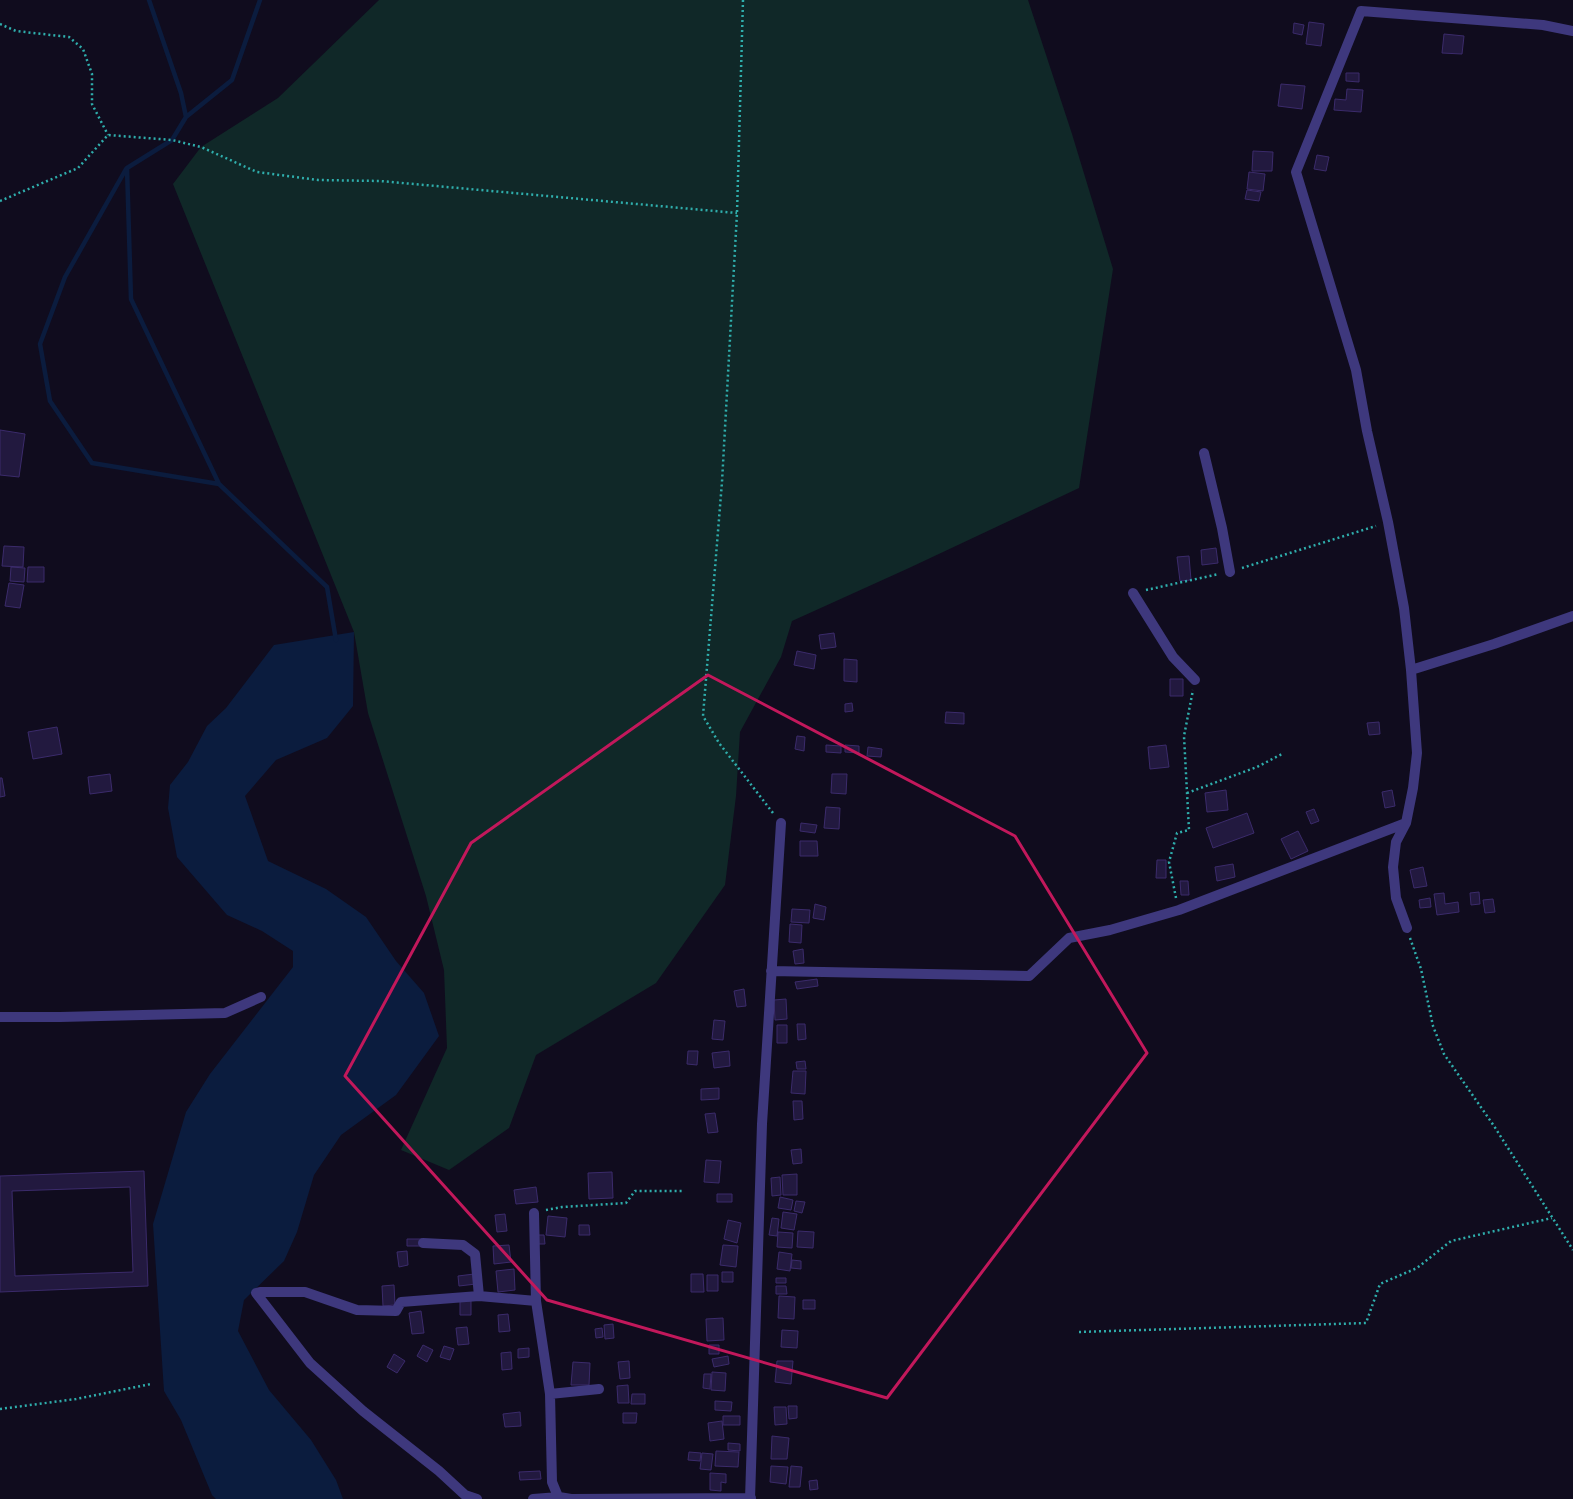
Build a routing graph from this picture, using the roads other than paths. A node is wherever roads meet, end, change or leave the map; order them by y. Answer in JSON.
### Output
{"nodes":[{"id":1,"x":1573,"y":31,"type":"edge"},
{"id":2,"x":1204,"y":453,"type":"dead end"},
{"id":3,"x":1230,"y":572,"type":"road end"},
{"id":4,"x":1133,"y":593,"type":"road end"},
{"id":5,"x":1573,"y":616,"type":"edge"},
{"id":6,"x":1411,"y":670,"type":"junction"},
{"id":7,"x":1195,"y":680,"type":"road end"},
{"id":8,"x":781,"y":823,"type":"road end"},
{"id":9,"x":1406,"y":823,"type":"junction"},
{"id":10,"x":1407,"y":928,"type":"road end"},
{"id":11,"x":771,"y":971,"type":"junction"},
{"id":12,"x":260,"y":996,"type":"dead end"},
{"id":13,"x":0,"y":1017,"type":"edge"},
{"id":14,"x":534,"y":1213,"type":"road end"},
{"id":15,"x":423,"y":1243,"type":"dead end"},
{"id":16,"x":480,"y":1296,"type":"junction"},
{"id":17,"x":536,"y":1301,"type":"junction"},
{"id":18,"x":600,"y":1389,"type":"dead end"},
{"id":19,"x":550,"y":1394,"type":"junction"},
{"id":20,"x":559,"y":1498,"type":"edge"},
{"id":21,"x":476,"y":1499,"type":"edge"},
{"id":22,"x":533,"y":1499,"type":"edge"},
{"id":23,"x":750,"y":1499,"type":"edge"}],
"edges":[{"from":1,"to":6,"type":"street"},
{"from":2,"to":3,"type":"street"},
{"from":4,"to":7,"type":"street"},
{"from":5,"to":6,"type":"street"},
{"from":6,"to":9,"type":"street"},
{"from":8,"to":11,"type":"street"},
{"from":9,"to":10,"type":"street"},
{"from":9,"to":11,"type":"street"},
{"from":11,"to":23,"type":"street"},
{"from":12,"to":13,"type":"street"},
{"from":14,"to":17,"type":"street"},
{"from":15,"to":16,"type":"street"},
{"from":16,"to":17,"type":"street"},
{"from":16,"to":21,"type":"street"},
{"from":17,"to":19,"type":"street"},
{"from":18,"to":19,"type":"street"},
{"from":19,"to":20,"type":"street"},
{"from":20,"to":22,"type":"street"},
{"from":20,"to":23,"type":"street"}]}
